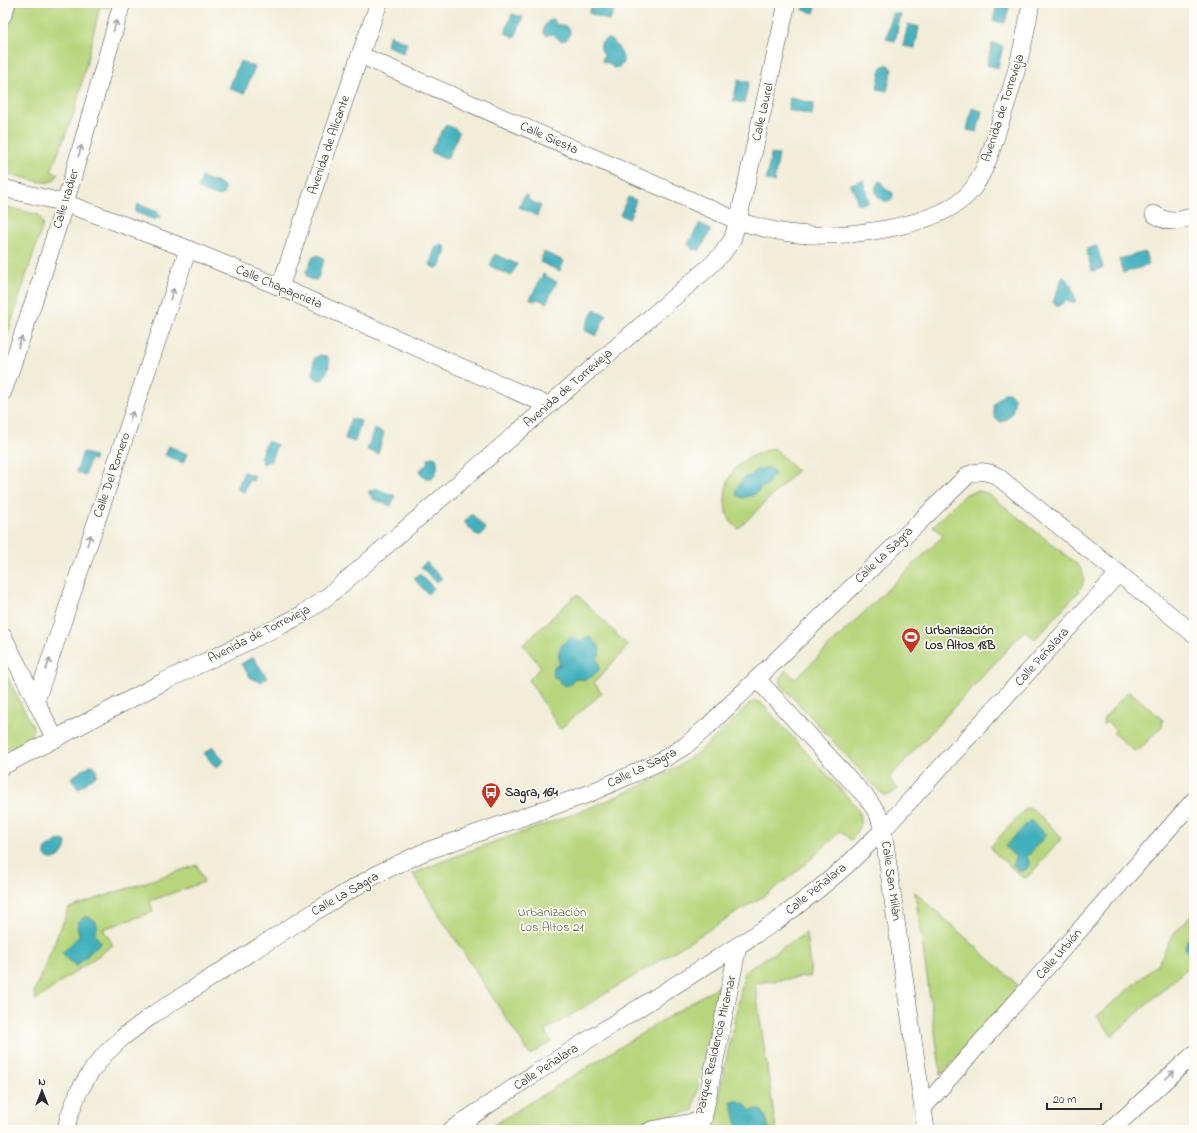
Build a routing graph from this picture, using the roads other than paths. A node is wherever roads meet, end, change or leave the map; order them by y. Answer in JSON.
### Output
{"nodes":[{"id":1,"x":7,"y":3,"type":"edge"},
{"id":2,"x":122,"y":3,"type":"edge"},
{"id":3,"x":379,"y":3,"type":"edge"},
{"id":4,"x":787,"y":3,"type":"edge"},
{"id":5,"x":1031,"y":3,"type":"edge"},
{"id":6,"x":3,"y":15,"type":"edge"},
{"id":7,"x":360,"y":55,"type":"junction"},
{"id":8,"x":3,"y":188,"type":"edge"},
{"id":9,"x":65,"y":203,"type":"junction"},
{"id":10,"x":1154,"y":214,"type":"dead end"},
{"id":11,"x":1194,"y":216,"type":"edge"},
{"id":12,"x":738,"y":221,"type":"junction"},
{"id":13,"x":188,"y":248,"type":"junction"},
{"id":14,"x":280,"y":287,"type":"junction"},
{"id":15,"x":3,"y":392,"type":"edge"},
{"id":16,"x":547,"y":405,"type":"junction"},
{"id":17,"x":1119,"y":572,"type":"junction"},
{"id":18,"x":1194,"y":634,"type":"edge"},
{"id":19,"x":3,"y":636,"type":"edge"},
{"id":20,"x":757,"y":679,"type":"junction"},
{"id":21,"x":36,"y":701,"type":"junction"},
{"id":22,"x":55,"y":739,"type":"junction"},
{"id":23,"x":3,"y":766,"type":"edge"},
{"id":24,"x":1194,"y":800,"type":"edge"},
{"id":25,"x":883,"y":830,"type":"junction"},
{"id":26,"x":738,"y":946,"type":"junction"},
{"id":27,"x":1194,"y":1054,"type":"edge"},
{"id":28,"x":923,"y":1108,"type":"junction"},
{"id":29,"x":66,"y":1130,"type":"edge"},
{"id":30,"x":451,"y":1130,"type":"edge"},
{"id":31,"x":652,"y":1130,"type":"edge"},
{"id":32,"x":926,"y":1130,"type":"edge"},
{"id":33,"x":1111,"y":1130,"type":"edge"}],
"edges":[{"from":1,"to":6,"type":"street"},
{"from":9,"to":2,"type":"street","name":"Calle Iradier","one_way":true},
{"from":3,"to":7,"type":"street","name":"Avenida de Alicante"},
{"from":4,"to":12,"type":"street","name":"Calle Laurel"},
{"from":5,"to":12,"type":"street","name":"Avenida de Torrevieja"},
{"from":7,"to":12,"type":"street","name":"Calle Siesta"},
{"from":7,"to":14,"type":"street","name":"Avenida de Alicante"},
{"from":8,"to":9,"type":"street","name":"Calle Chapaprieta"},
{"from":9,"to":13,"type":"street","name":"Calle Chapaprieta"},
{"from":15,"to":9,"type":"street","name":"Calle Iradier","one_way":true},
{"from":10,"to":11,"type":"street"},
{"from":12,"to":16,"type":"street","name":"Avenida de Torrevieja"},
{"from":13,"to":14,"type":"street","name":"Calle Chapaprieta"},
{"from":21,"to":13,"type":"street","name":"Calle Del Romero","one_way":true},
{"from":14,"to":16,"type":"street","name":"Calle Chapaprieta"},
{"from":16,"to":22,"type":"street","name":"Avenida de Torrevieja"},
{"from":17,"to":18,"type":"street","name":"Calle La Sagra"},
{"from":17,"to":20,"type":"street","name":"Calle La Sagra"},
{"from":17,"to":25,"type":"street","name":"Calle Peñalara"},
{"from":19,"to":21,"type":"street"},
{"from":20,"to":25,"type":"street","name":"Calle San Millán"},
{"from":20,"to":29,"type":"street","name":"Calle La Sagra"},
{"from":21,"to":22,"type":"street"},
{"from":22,"to":23,"type":"street","name":"Avenida de Torrevieja"},
{"from":24,"to":28,"type":"street","name":"Calle Urbión"},
{"from":25,"to":26,"type":"street","name":"Calle Peñalara"},
{"from":25,"to":28,"type":"street","name":"Calle San Millán"},
{"from":26,"to":30,"type":"street","name":"Calle Peñalara"},
{"from":26,"to":31,"type":"street","name":"Parque Residencia Miramar"},
{"from":33,"to":27,"type":"street","one_way":true},
{"from":28,"to":32,"type":"street","name":"Calle San Millán"}]}
